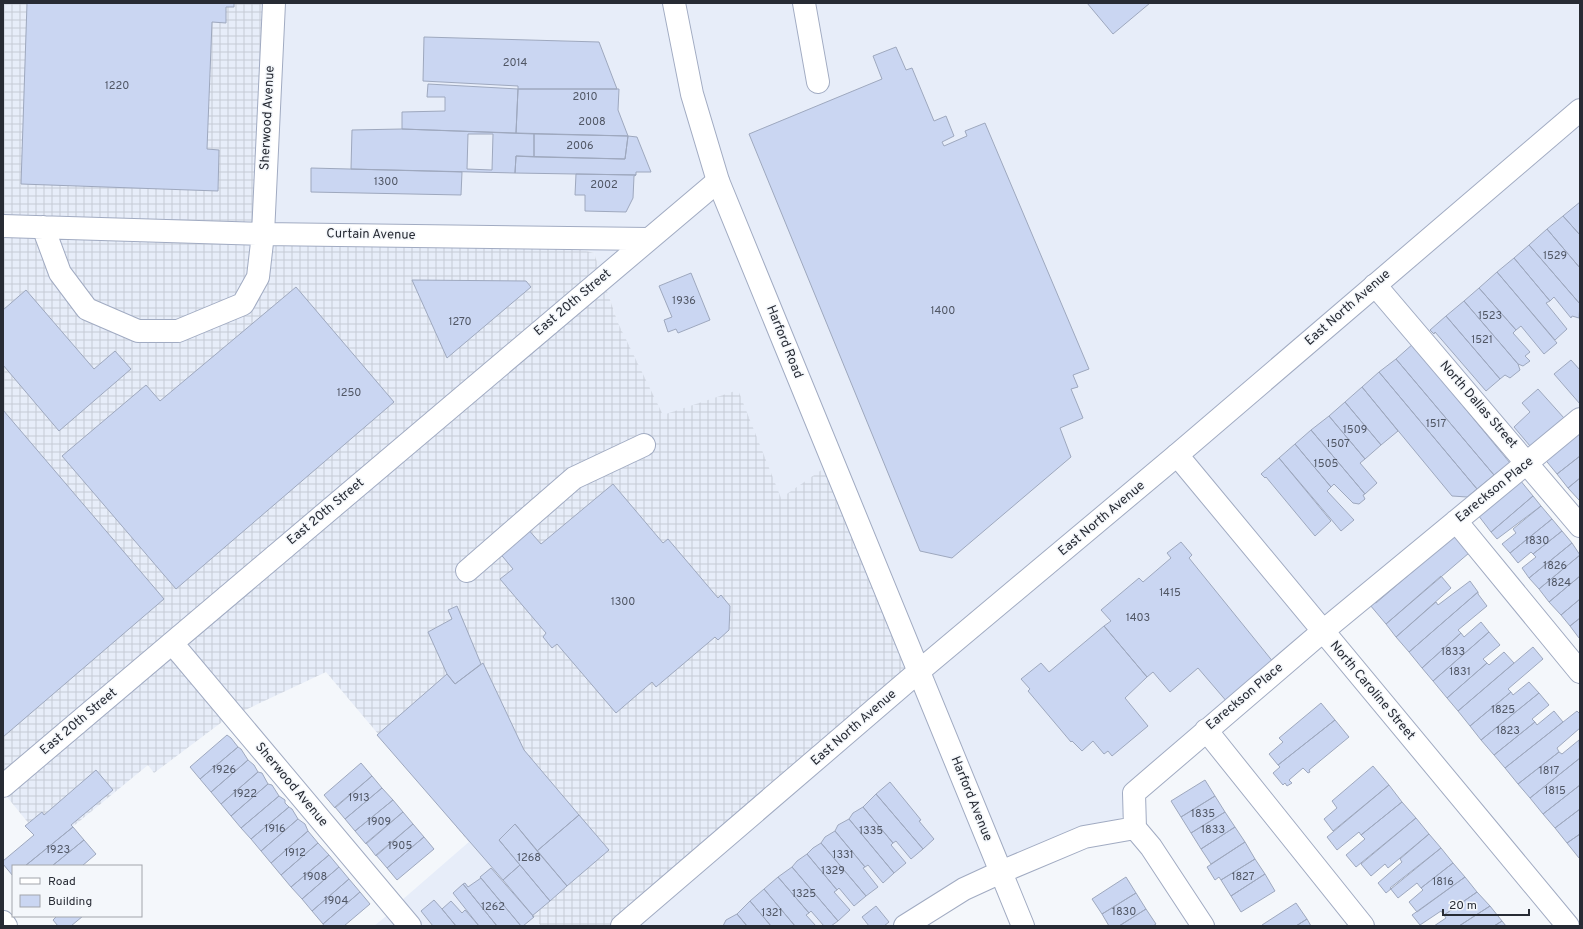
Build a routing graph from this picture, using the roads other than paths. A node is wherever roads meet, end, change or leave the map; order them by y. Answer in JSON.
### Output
{"nodes":[{"id":1,"x":274,"y":3,"type":"edge"},
{"id":2,"x":674,"y":3,"type":"edge"},
{"id":3,"x":804,"y":3,"type":"edge"},
{"id":4,"x":818,"y":82,"type":"dead end"},
{"id":5,"x":1577,"y":118,"type":"edge"},
{"id":6,"x":718,"y":180,"type":"junction"},
{"id":7,"x":3,"y":226,"type":"edge"},
{"id":8,"x":43,"y":227,"type":"junction"},
{"id":9,"x":263,"y":234,"type":"junction"},
{"id":10,"x":649,"y":239,"type":"junction"},
{"id":11,"x":1375,"y":285,"type":"junction"},
{"id":12,"x":1580,"y":419,"type":"edge"},
{"id":13,"x":644,"y":445,"type":"dead end"},
{"id":14,"x":1178,"y":455,"type":"junction"},
{"id":15,"x":1528,"y":463,"type":"junction"},
{"id":16,"x":1456,"y":521,"type":"junction"},
{"id":17,"x":1580,"y":526,"type":"edge"},
{"id":18,"x":467,"y":571,"type":"dead end"},
{"id":19,"x":1323,"y":632,"type":"junction"},
{"id":20,"x":172,"y":643,"type":"junction"},
{"id":21,"x":918,"y":672,"type":"junction"},
{"id":22,"x":1580,"y":672,"type":"edge"},
{"id":23,"x":1206,"y":730,"type":"junction"},
{"id":24,"x":3,"y":786,"type":"edge"},
{"id":25,"x":1135,"y":828,"type":"junction"},
{"id":26,"x":1001,"y":872,"type":"junction"},
{"id":27,"x":3,"y":922,"type":"edge"},
{"id":28,"x":6,"y":926,"type":"edge"},
{"id":29,"x":410,"y":926,"type":"edge"},
{"id":30,"x":622,"y":926,"type":"edge"},
{"id":31,"x":905,"y":926,"type":"edge"},
{"id":32,"x":1024,"y":926,"type":"edge"},
{"id":33,"x":1203,"y":926,"type":"edge"},
{"id":34,"x":1364,"y":926,"type":"edge"},
{"id":35,"x":1568,"y":926,"type":"edge"}],
"edges":[{"from":1,"to":9,"type":"street","name":"Sherwood Avenue"},
{"from":2,"to":6,"type":"street","name":"Harford Road"},
{"from":3,"to":4,"type":"street"},
{"from":5,"to":11,"type":"street","name":"East North Avenue"},
{"from":6,"to":10,"type":"street"},
{"from":6,"to":21,"type":"street","name":"Harford Road"},
{"from":7,"to":8,"type":"street","name":"Curtain Avenue"},
{"from":8,"to":9,"type":"street","name":"Curtain Avenue"},
{"from":8,"to":9,"type":"street","name":"Sherwood Avenue"},
{"from":9,"to":10,"type":"street","name":"Curtain Avenue"},
{"from":10,"to":20,"type":"street","name":"East 20th Street"},
{"from":11,"to":14,"type":"street","name":"East North Avenue"},
{"from":11,"to":15,"type":"street","name":"North Dallas Street"},
{"from":12,"to":15,"type":"street","name":"Eareckson Place"},
{"from":13,"to":18,"type":"street"},
{"from":14,"to":19,"type":"street","name":"North Caroline Street"},
{"from":14,"to":21,"type":"street","name":"East North Avenue"},
{"from":15,"to":16,"type":"street","name":"Eareckson Place"},
{"from":15,"to":17,"type":"street","name":"North Dallas Street"},
{"from":16,"to":19,"type":"street","name":"Eareckson Place"},
{"from":16,"to":22,"type":"street"},
{"from":19,"to":23,"type":"street","name":"Eareckson Place"},
{"from":19,"to":35,"type":"street","name":"North Caroline Street"},
{"from":20,"to":24,"type":"street","name":"East 20th Street"},
{"from":20,"to":29,"type":"street","name":"Sherwood Avenue"},
{"from":21,"to":26,"type":"street","name":"Harford Avenue"},
{"from":21,"to":30,"type":"street","name":"East North Avenue"},
{"from":23,"to":25,"type":"street","name":"Eareckson Place"},
{"from":23,"to":34,"type":"street"},
{"from":25,"to":26,"type":"street"},
{"from":25,"to":33,"type":"street"},
{"from":26,"to":31,"type":"street"},
{"from":26,"to":32,"type":"street","name":"Harford Avenue"},
{"from":27,"to":28,"type":"street"}]}
